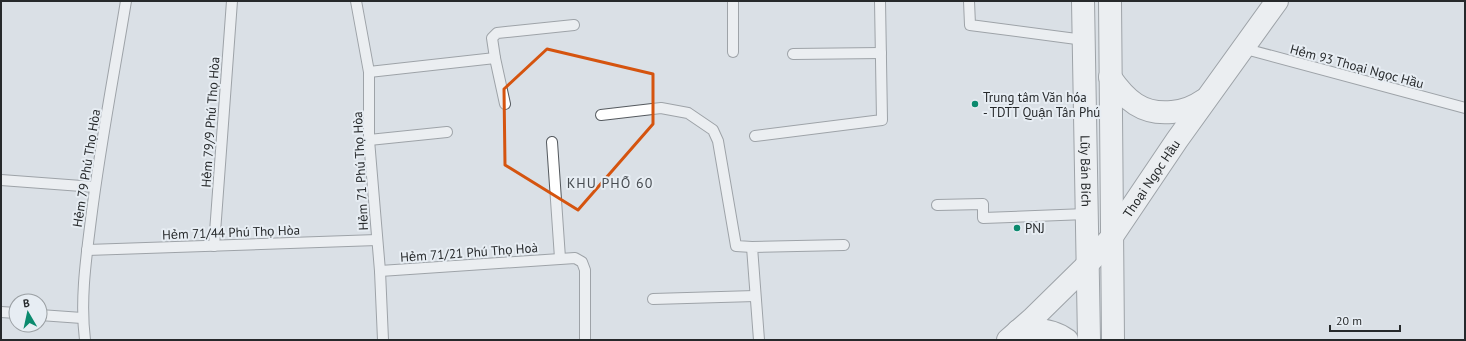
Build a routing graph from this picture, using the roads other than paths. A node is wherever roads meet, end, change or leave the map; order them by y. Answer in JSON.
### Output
{"nodes":[{"id":1,"x":126,"y":1,"type":"edge"},
{"id":2,"x":232,"y":1,"type":"edge"},
{"id":3,"x":356,"y":1,"type":"edge"},
{"id":4,"x":733,"y":1,"type":"edge"},
{"id":5,"x":880,"y":1,"type":"edge"},
{"id":6,"x":969,"y":1,"type":"edge"},
{"id":7,"x":1083,"y":1,"type":"edge"},
{"id":8,"x":1110,"y":1,"type":"edge"},
{"id":9,"x":1278,"y":1,"type":"edge"},
{"id":10,"x":574,"y":25,"type":"dead end"},
{"id":11,"x":1084,"y":40,"type":"junction"},
{"id":12,"x":1242,"y":48,"type":"junction"},
{"id":13,"x":733,"y":52,"type":"dead end"},
{"id":14,"x":881,"y":53,"type":"junction"},
{"id":15,"x":793,"y":54,"type":"dead end"},
{"id":16,"x":495,"y":58,"type":"junction"},
{"id":17,"x":369,"y":72,"type":"junction"},
{"id":18,"x":1110,"y":77,"type":"junction"},
{"id":19,"x":1205,"y":100,"type":"junction"},
{"id":20,"x":505,"y":104,"type":"dead end"},
{"id":21,"x":1465,"y":108,"type":"edge"},
{"id":22,"x":601,"y":115,"type":"dead end"},
{"id":23,"x":447,"y":132,"type":"dead end"},
{"id":24,"x":755,"y":136,"type":"dead end"},
{"id":25,"x":369,"y":140,"type":"junction"},
{"id":26,"x":552,"y":142,"type":"dead end"},
{"id":27,"x":1,"y":180,"type":"edge"},
{"id":28,"x":95,"y":187,"type":"junction"},
{"id":29,"x":937,"y":205,"type":"dead end"},
{"id":30,"x":1086,"y":214,"type":"junction"},
{"id":31,"x":1112,"y":238,"type":"junction"},
{"id":32,"x":377,"y":240,"type":"junction"},
{"id":33,"x":844,"y":245,"type":"dead end"},
{"id":34,"x":214,"y":246,"type":"junction"},
{"id":35,"x":752,"y":247,"type":"junction"},
{"id":36,"x":87,"y":250,"type":"junction"},
{"id":37,"x":560,"y":258,"type":"junction"},
{"id":38,"x":1087,"y":265,"type":"junction"},
{"id":39,"x":380,"y":271,"type":"junction"},
{"id":40,"x":755,"y":296,"type":"junction"},
{"id":41,"x":653,"y":299,"type":"dead end"},
{"id":42,"x":48,"y":316,"type":"edge"},
{"id":43,"x":82,"y":318,"type":"junction"},
{"id":44,"x":1013,"y":336,"type":"edge"},
{"id":45,"x":85,"y":340,"type":"edge"},
{"id":46,"x":383,"y":340,"type":"edge"},
{"id":47,"x":585,"y":340,"type":"edge"},
{"id":48,"x":759,"y":340,"type":"edge"},
{"id":49,"x":1067,"y":340,"type":"edge"},
{"id":50,"x":1089,"y":340,"type":"edge"},
{"id":51,"x":1113,"y":340,"type":"edge"}],
"edges":[{"from":1,"to":28,"type":"lane","name":"Hẻm 79 Phú Thọ Hòa"},
{"from":2,"to":34,"type":"lane","name":"Hẻm 79/9 Phú Thọ Hòa"},
{"from":3,"to":17,"type":"lane","name":"Hẻm 71 Phú Thọ Hòa"},
{"from":4,"to":13,"type":"lane"},
{"from":5,"to":14,"type":"lane"},
{"from":6,"to":11,"type":"lane"},
{"from":7,"to":11,"type":"main road","name":"Lũy Bán Bích"},
{"from":8,"to":18,"type":"main road","name":"Lũy Bán Bích"},
{"from":9,"to":12,"type":"main road","name":"Thoại Ngọc Hầu"},
{"from":10,"to":16,"type":"lane"},
{"from":11,"to":30,"type":"main road","name":"Lũy Bán Bích"},
{"from":12,"to":19,"type":"main road","name":"Thoại Ngọc Hầu"},
{"from":12,"to":21,"type":"lane","name":"Hẻm 93 Thoại Ngọc Hầu"},
{"from":14,"to":15,"type":"lane"},
{"from":14,"to":24,"type":"lane"},
{"from":16,"to":17,"type":"lane"},
{"from":16,"to":20,"type":"lane"},
{"from":17,"to":25,"type":"lane","name":"Hẻm 71 Phú Thọ Hòa"},
{"from":18,"to":19,"type":"main road"},
{"from":18,"to":31,"type":"main road","name":"Lũy Bán Bích"},
{"from":19,"to":31,"type":"main road","name":"Thoại Ngọc Hầu"},
{"from":22,"to":35,"type":"lane"},
{"from":23,"to":25,"type":"lane"},
{"from":25,"to":32,"type":"lane","name":"Hẻm 71 Phú Thọ Hòa"},
{"from":26,"to":37,"type":"lane"},
{"from":27,"to":28,"type":"lane"},
{"from":28,"to":36,"type":"lane","name":"Hẻm 79 Phú Thọ Hòa"},
{"from":29,"to":30,"type":"lane"},
{"from":30,"to":38,"type":"main road","name":"Lũy Bán Bích"},
{"from":31,"to":38,"type":"main road","name":"Thoại Ngọc Hầu"},
{"from":31,"to":51,"type":"main road","name":"Lũy Bán Bích"},
{"from":32,"to":34,"type":"lane","name":"Hẻm 71/44 Phú Thọ Hòa"},
{"from":32,"to":39,"type":"lane","name":"Hẻm 71 Phú Thọ Hòa"},
{"from":33,"to":35,"type":"lane"},
{"from":34,"to":36,"type":"lane","name":"Hẻm 71/44 Phú Thọ Hòa"},
{"from":35,"to":40,"type":"lane"},
{"from":36,"to":43,"type":"lane","name":"Hẻm 79 Phú Thọ Hòa"},
{"from":37,"to":39,"type":"lane","name":"Hẻm 71/21 Phú Thọ Hoà"},
{"from":37,"to":47,"type":"lane","name":"Hẻm 71/21 Phú Thọ Hoà"},
{"from":38,"to":44,"type":"main road","name":"Thoại Ngọc Hầu"},
{"from":38,"to":50,"type":"main road","name":"Lũy Bán Bích"},
{"from":39,"to":46,"type":"lane","name":"Hẻm 71 Phú Thọ Hòa"},
{"from":40,"to":41,"type":"lane"},
{"from":40,"to":48,"type":"lane"},
{"from":42,"to":43,"type":"lane"},
{"from":43,"to":45,"type":"lane","name":"Hẻm 79 Phú Thọ Hòa"},
{"from":44,"to":49,"type":"main road"}]}
